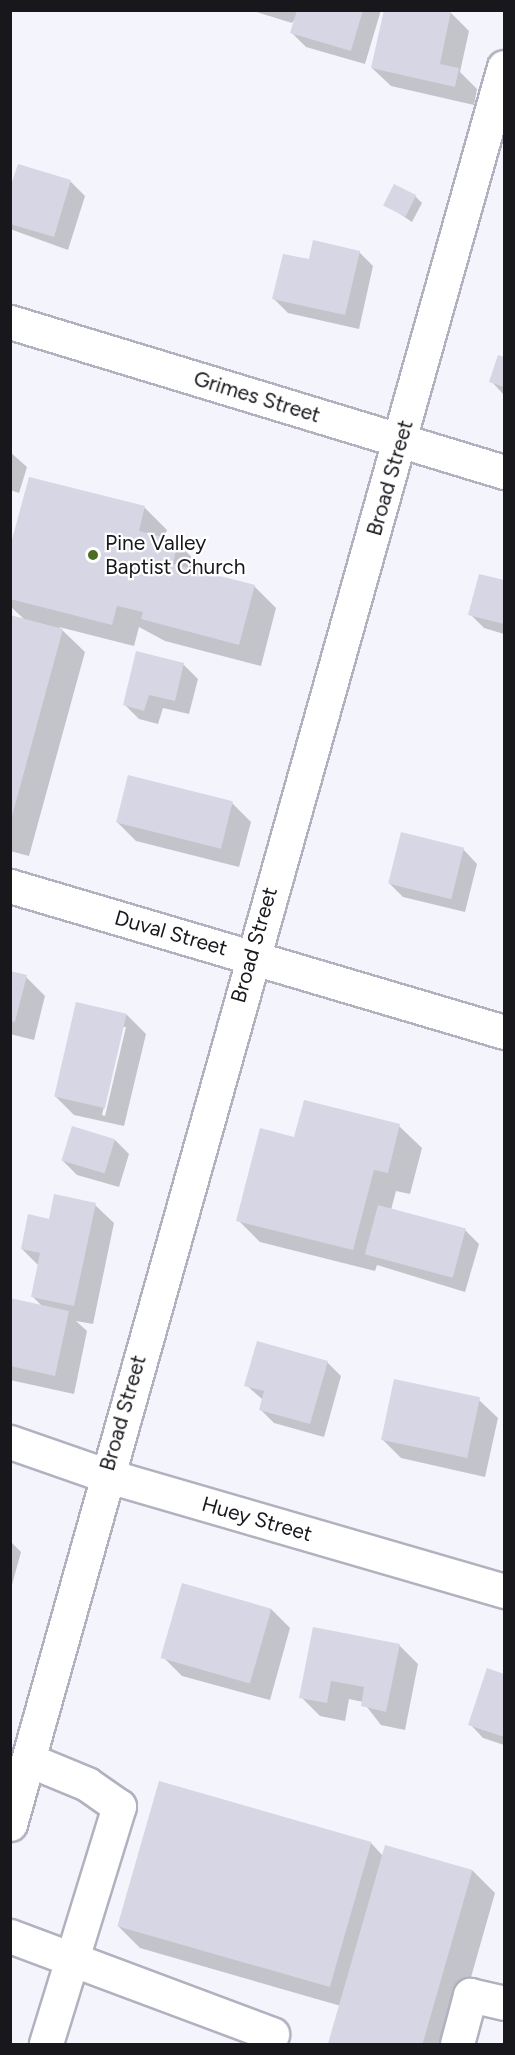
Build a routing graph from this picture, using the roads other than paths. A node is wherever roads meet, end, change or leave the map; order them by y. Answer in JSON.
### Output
{"nodes":[{"id":1,"x":504,"y":68,"type":"edge"},
{"id":2,"x":10,"y":322,"type":"edge"},
{"id":3,"x":401,"y":441,"type":"junction"},
{"id":4,"x":504,"y":472,"type":"edge"},
{"id":5,"x":10,"y":886,"type":"edge"},
{"id":6,"x":250,"y":957,"type":"junction"},
{"id":7,"x":504,"y":1032,"type":"edge"},
{"id":8,"x":10,"y":1442,"type":"edge"},
{"id":9,"x":105,"y":1475,"type":"junction"},
{"id":10,"x":504,"y":1591,"type":"edge"},
{"id":11,"x":29,"y":1760,"type":"junction"},
{"id":12,"x":10,"y":1824,"type":"edge"},
{"id":13,"x":10,"y":1936,"type":"edge"},
{"id":14,"x":69,"y":1958,"type":"junction"},
{"id":15,"x":504,"y":2003,"type":"edge"},
{"id":16,"x":272,"y":2034,"type":"dead end"},
{"id":17,"x":46,"y":2044,"type":"edge"},
{"id":18,"x":457,"y":2044,"type":"edge"}],
"edges":[{"from":1,"to":3,"type":"street","name":"Broad Street"},
{"from":2,"to":3,"type":"street","name":"Grimes Street"},
{"from":3,"to":4,"type":"street","name":"Grimes Street"},
{"from":3,"to":6,"type":"street","name":"Broad Street"},
{"from":5,"to":6,"type":"street","name":"Duval Street"},
{"from":6,"to":7,"type":"street","name":"Duval Street"},
{"from":6,"to":9,"type":"street","name":"Broad Street"},
{"from":8,"to":9,"type":"street","name":"Huey Street"},
{"from":9,"to":10,"type":"street","name":"Huey Street"},
{"from":9,"to":11,"type":"street","name":"Broad Street"},
{"from":11,"to":12,"type":"street","name":"Broad Street"},
{"from":11,"to":14,"type":"street"},
{"from":13,"to":14,"type":"street"},
{"from":14,"to":16,"type":"street"},
{"from":14,"to":17,"type":"street"},
{"from":15,"to":18,"type":"street"}]}
